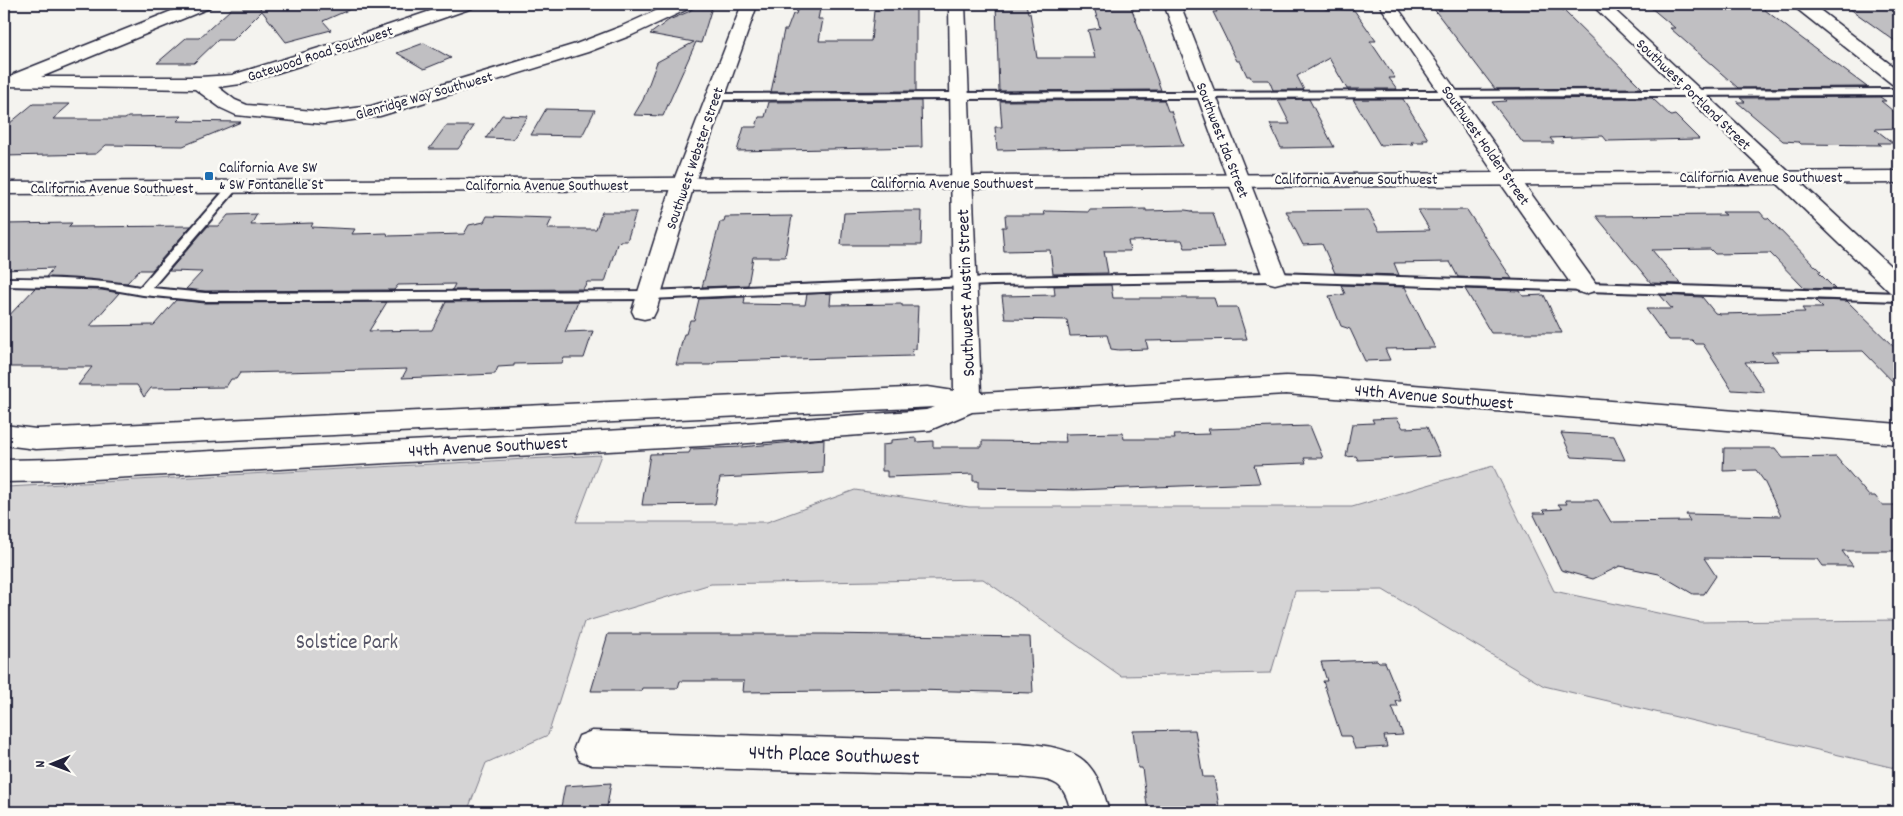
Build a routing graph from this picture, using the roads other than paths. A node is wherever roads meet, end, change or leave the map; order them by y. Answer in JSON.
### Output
{"nodes":[{"id":1,"x":203,"y":4,"type":"edge"},
{"id":2,"x":466,"y":4,"type":"edge"},
{"id":3,"x":684,"y":4,"type":"edge"},
{"id":4,"x":957,"y":4,"type":"edge"},
{"id":5,"x":1172,"y":4,"type":"edge"},
{"id":6,"x":1387,"y":4,"type":"edge"},
{"id":7,"x":1600,"y":4,"type":"edge"},
{"id":8,"x":1802,"y":4,"type":"edge"},
{"id":9,"x":748,"y":8,"type":"dead end"},
{"id":10,"x":1899,"y":80,"type":"edge"},
{"id":11,"x":200,"y":83,"type":"junction"},
{"id":12,"x":7,"y":84,"type":"edge"},
{"id":13,"x":1899,"y":92,"type":"edge"},
{"id":14,"x":1692,"y":93,"type":"junction"},
{"id":15,"x":1451,"y":94,"type":"junction"},
{"id":16,"x":1206,"y":95,"type":"junction"},
{"id":17,"x":960,"y":96,"type":"junction"},
{"id":18,"x":714,"y":97,"type":"junction"},
{"id":19,"x":1782,"y":177,"type":"junction"},
{"id":20,"x":1899,"y":177,"type":"edge"},
{"id":21,"x":1508,"y":178,"type":"junction"},
{"id":22,"x":1238,"y":180,"type":"junction"},
{"id":23,"x":962,"y":183,"type":"junction"},
{"id":24,"x":683,"y":185,"type":"junction"},
{"id":25,"x":233,"y":187,"type":"junction"},
{"id":26,"x":4,"y":188,"type":"edge"},
{"id":27,"x":1275,"y":277,"type":"junction"},
{"id":28,"x":4,"y":282,"type":"edge"},
{"id":29,"x":966,"y":283,"type":"junction"},
{"id":30,"x":1585,"y":286,"type":"junction"},
{"id":31,"x":1899,"y":287,"type":"edge"},
{"id":32,"x":143,"y":292,"type":"junction"},
{"id":33,"x":1899,"y":297,"type":"edge"},
{"id":34,"x":646,"y":303,"type":"junction"},
{"id":35,"x":968,"y":403,"type":"junction"},
{"id":36,"x":1899,"y":434,"type":"edge"},
{"id":37,"x":4,"y":435,"type":"edge"},
{"id":38,"x":4,"y":470,"type":"edge"},
{"id":39,"x":592,"y":748,"type":"dead end"},
{"id":40,"x":1090,"y":812,"type":"edge"}],
"edges":[{"from":1,"to":12,"type":"street"},
{"from":2,"to":11,"type":"street","name":"Gatewood Road Southwest"},
{"from":3,"to":11,"type":"street","name":"Glenridge Way Southwest"},
{"from":4,"to":17,"type":"street","name":"Southwest Austin Street"},
{"from":5,"to":16,"type":"street","name":"Southwest Ida Street"},
{"from":6,"to":15,"type":"street","name":"Southwest Holden Street"},
{"from":7,"to":14,"type":"street","name":"Southwest Portland Street"},
{"from":8,"to":10,"type":"street"},
{"from":9,"to":18,"type":"street","name":"Southwest Webster Street"},
{"from":11,"to":12,"type":"street"},
{"from":13,"to":14,"type":"lane"},
{"from":14,"to":15,"type":"lane"},
{"from":14,"to":19,"type":"street","name":"Southwest Portland Street"},
{"from":15,"to":16,"type":"lane"},
{"from":15,"to":21,"type":"street","name":"Southwest Holden Street"},
{"from":16,"to":17,"type":"lane"},
{"from":16,"to":22,"type":"street","name":"Southwest Ida Street"},
{"from":17,"to":18,"type":"lane"},
{"from":17,"to":23,"type":"street","name":"Southwest Austin Street"},
{"from":18,"to":24,"type":"street","name":"Southwest Webster Street"},
{"from":19,"to":20,"type":"street","name":"California Avenue Southwest"},
{"from":19,"to":21,"type":"street","name":"California Avenue Southwest"},
{"from":19,"to":31,"type":"street","name":"Southwest Portland Street"},
{"from":21,"to":22,"type":"street","name":"California Avenue Southwest"},
{"from":21,"to":30,"type":"street","name":"Southwest Holden Street"},
{"from":22,"to":23,"type":"street","name":"California Avenue Southwest"},
{"from":22,"to":27,"type":"street","name":"Southwest Ida Street"},
{"from":23,"to":24,"type":"street","name":"California Avenue Southwest"},
{"from":23,"to":29,"type":"street","name":"Southwest Austin Street"},
{"from":24,"to":25,"type":"street","name":"California Avenue Southwest"},
{"from":24,"to":34,"type":"street","name":"Southwest Webster Street"},
{"from":25,"to":26,"type":"street","name":"California Avenue Southwest"},
{"from":25,"to":32,"type":"lane"},
{"from":27,"to":29,"type":"lane"},
{"from":27,"to":30,"type":"lane"},
{"from":28,"to":32,"type":"lane"},
{"from":29,"to":34,"type":"lane"},
{"from":29,"to":35,"type":"street","name":"Southwest Austin Street"},
{"from":30,"to":33,"type":"lane"},
{"from":32,"to":34,"type":"lane"},
{"from":35,"to":36,"type":"street","name":"44th Avenue Southwest"},
{"from":35,"to":37,"type":"street","name":"44th Avenue Southwest"},
{"from":35,"to":38,"type":"street","name":"44th Avenue Southwest"},
{"from":39,"to":40,"type":"street","name":"44th Place Southwest"}]}
